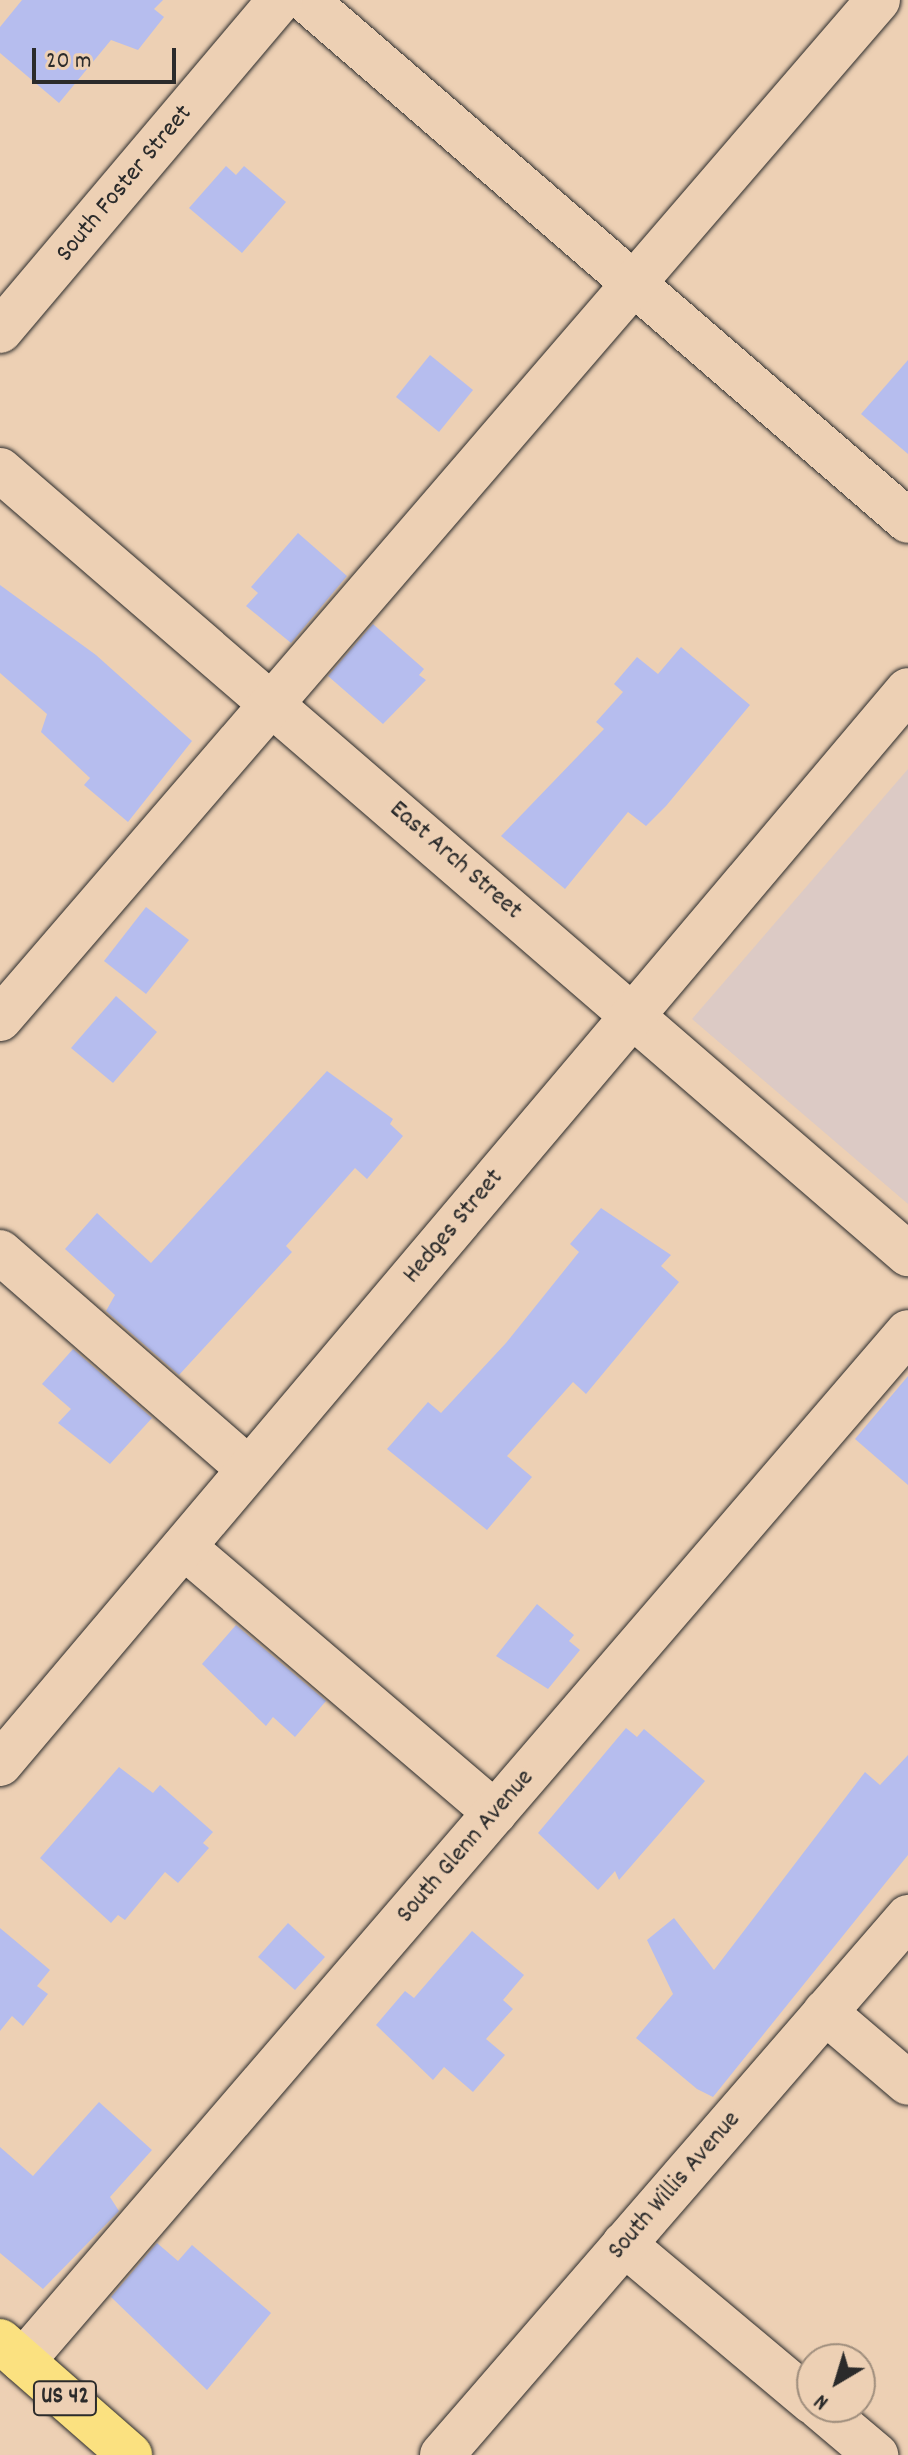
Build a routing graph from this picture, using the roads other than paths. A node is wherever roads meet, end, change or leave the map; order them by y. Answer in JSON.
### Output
{"nodes":[{"id":1,"x":280,"y":0,"type":"edge"},
{"id":2,"x":306,"y":0,"type":"edge"},
{"id":3,"x":878,"y":0,"type":"edge"},
{"id":4,"x":639,"y":285,"type":"junction"},
{"id":5,"x":0,"y":331,"type":"edge"},
{"id":6,"x":0,"y":470,"type":"edge"},
{"id":7,"x":908,"y":521,"type":"edge"},
{"id":8,"x":908,"y":690,"type":"edge"},
{"id":9,"x":272,"y":703,"type":"junction"},
{"id":10,"x":634,"y":1014,"type":"junction"},
{"id":11,"x":0,"y":1019,"type":"edge"},
{"id":12,"x":0,"y":1252,"type":"edge"},
{"id":13,"x":908,"y":1254,"type":"edge"},
{"id":14,"x":908,"y":1332,"type":"edge"},
{"id":15,"x":249,"y":1469,"type":"junction"},
{"id":16,"x":184,"y":1547,"type":"junction"},
{"id":17,"x":0,"y":1764,"type":"edge"},
{"id":18,"x":495,"y":1813,"type":"junction"},
{"id":19,"x":908,"y":1917,"type":"edge"},
{"id":20,"x":825,"y":2012,"type":"junction"},
{"id":21,"x":908,"y":2083,"type":"edge"},
{"id":22,"x":624,"y":2244,"type":"junction"},
{"id":23,"x":12,"y":2351,"type":"edge"},
{"id":24,"x":796,"y":2389,"type":"edge"},
{"id":25,"x":838,"y":2423,"type":"edge"},
{"id":26,"x":117,"y":2451,"type":"edge"},
{"id":27,"x":442,"y":2455,"type":"edge"},
{"id":28,"x":876,"y":2455,"type":"edge"}],
"edges":[{"from":1,"to":5,"type":"street","name":"South Foster Street"},
{"from":2,"to":4,"type":"street"},
{"from":3,"to":4,"type":"street"},
{"from":4,"to":7,"type":"street"},
{"from":4,"to":9,"type":"street"},
{"from":6,"to":9,"type":"street","name":"East Arch Street"},
{"from":8,"to":10,"type":"street","name":"Hedges Street"},
{"from":9,"to":10,"type":"street","name":"East Arch Street"},
{"from":9,"to":11,"type":"street"},
{"from":10,"to":13,"type":"street","name":"East Arch Street"},
{"from":10,"to":15,"type":"street","name":"Hedges Street"},
{"from":12,"to":15,"type":"street"},
{"from":14,"to":18,"type":"street","name":"South Glenn Avenue"},
{"from":15,"to":16,"type":"street","name":"Hedges Street"},
{"from":16,"to":17,"type":"street","name":"Hedges Street"},
{"from":16,"to":18,"type":"street"},
{"from":18,"to":23,"type":"street","name":"South Glenn Avenue"},
{"from":19,"to":20,"type":"street","name":"South Willis Avenue"},
{"from":20,"to":21,"type":"street"},
{"from":20,"to":22,"type":"street","name":"South Willis Avenue"},
{"from":22,"to":24,"type":"street"},
{"from":22,"to":27,"type":"street","name":"South Willis Avenue"},
{"from":23,"to":26,"type":"main road","number":"US 42"},
{"from":25,"to":28,"type":"street"}]}
